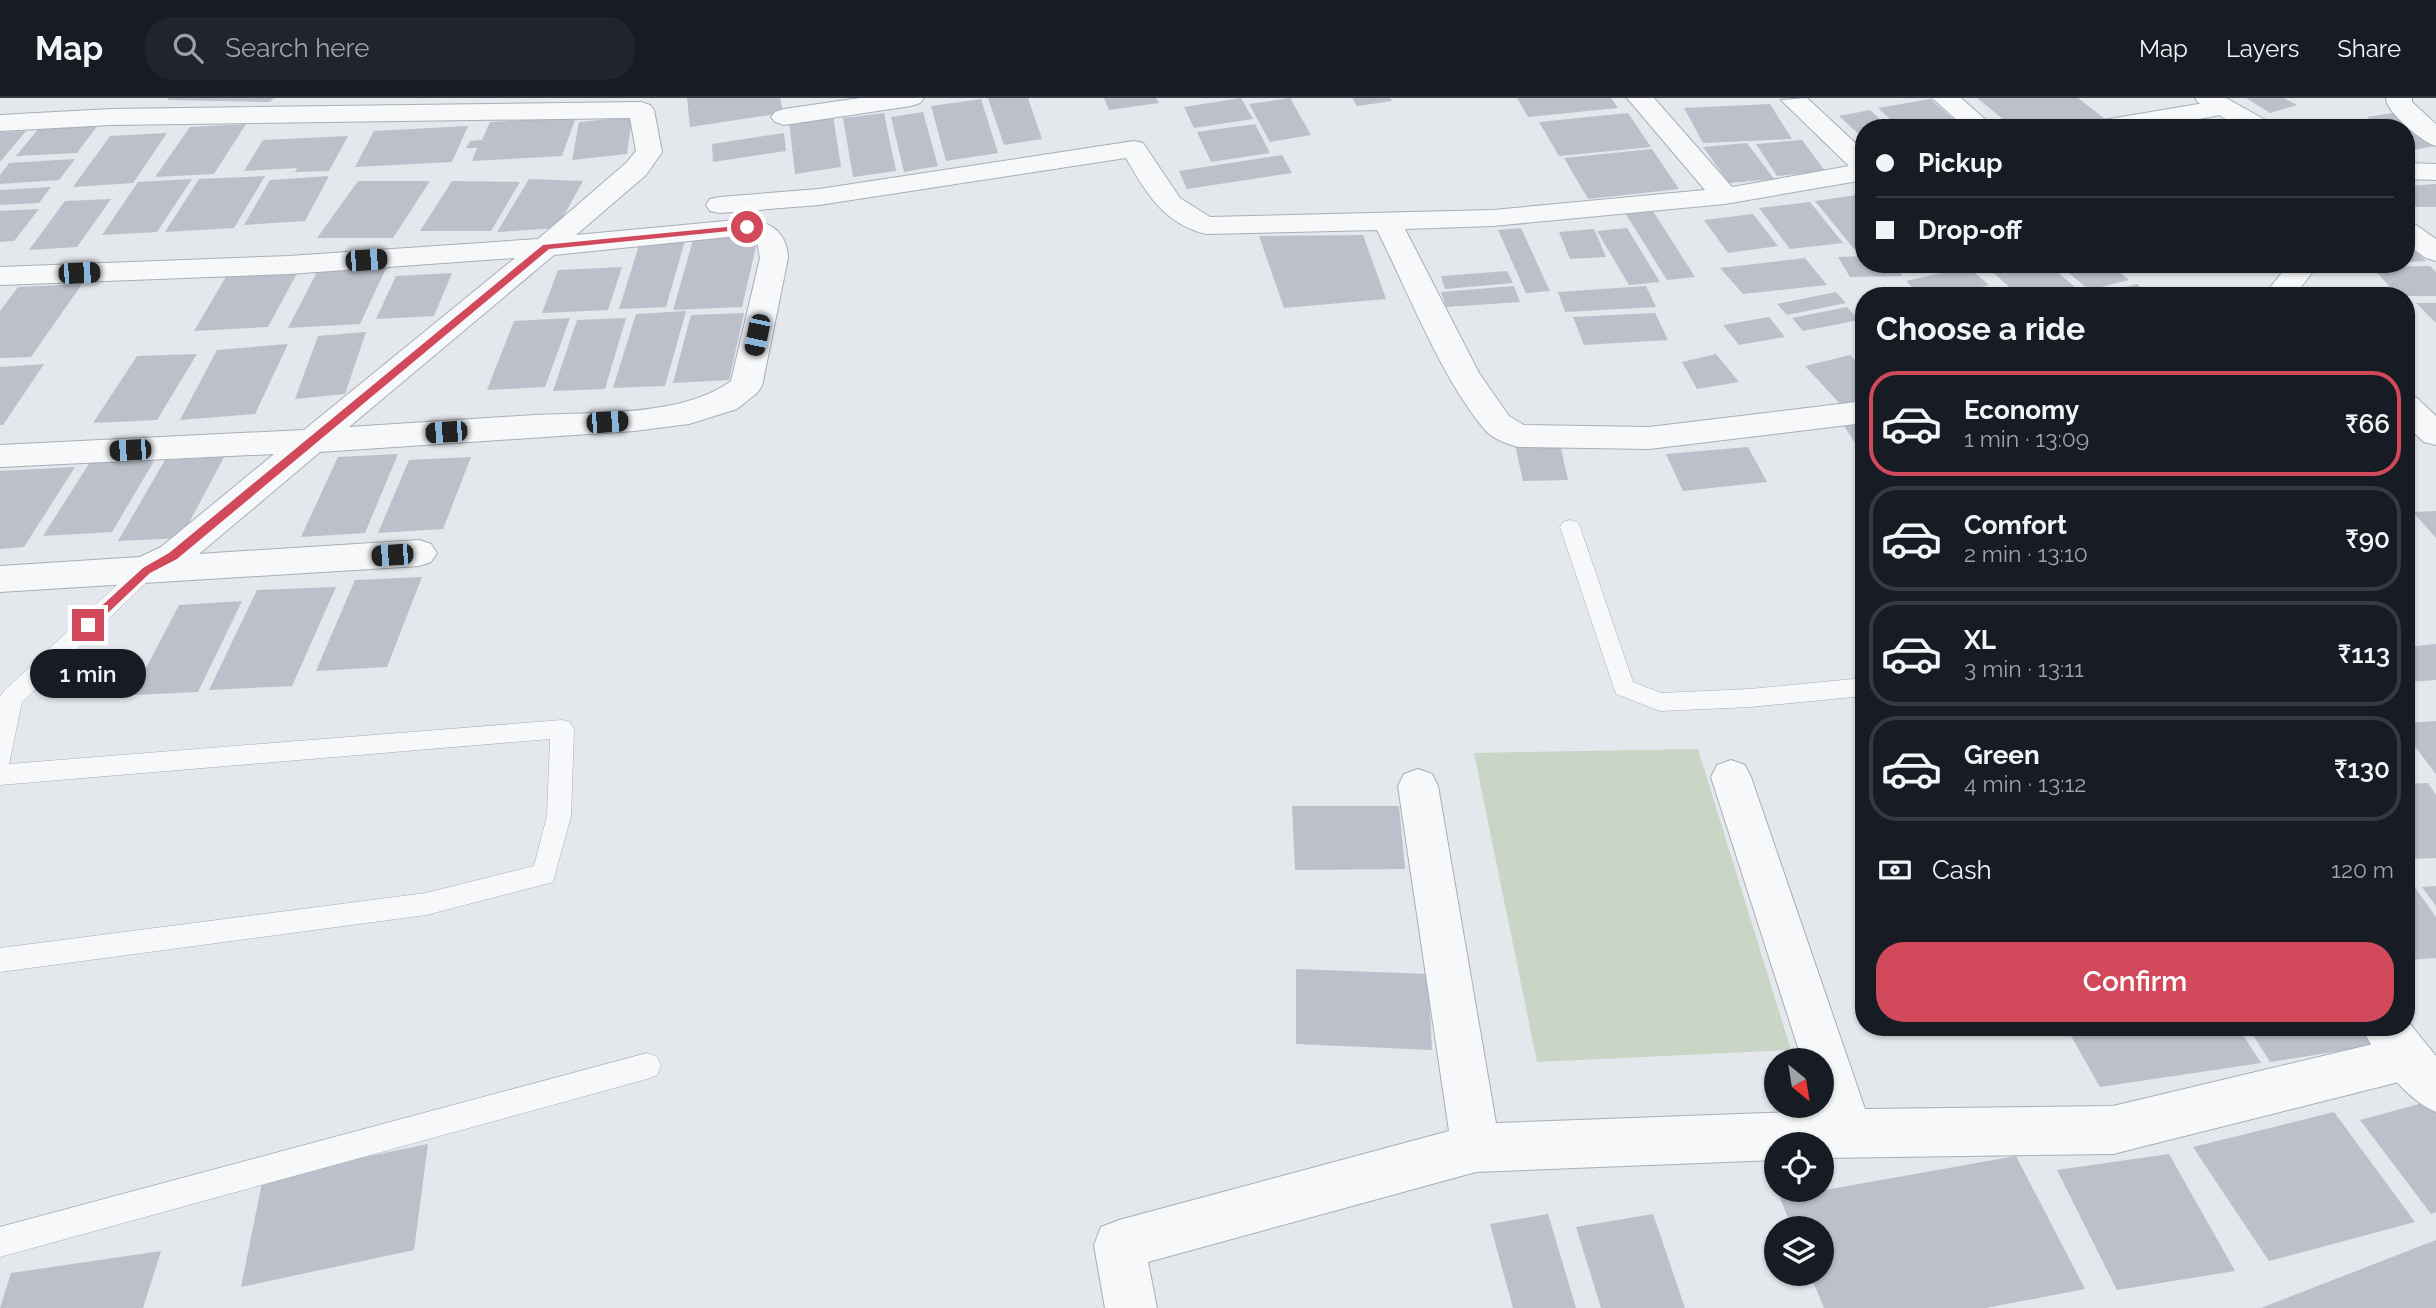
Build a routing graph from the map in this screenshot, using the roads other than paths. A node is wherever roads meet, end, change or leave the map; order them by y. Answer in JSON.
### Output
{"nodes":[{"id":1,"x":911,"y":98,"type":"edge"},
{"id":2,"x":1640,"y":98,"type":"edge"},
{"id":3,"x":1945,"y":98,"type":"edge"},
{"id":4,"x":2399,"y":98,"type":"edge"},
{"id":5,"x":1794,"y":100,"type":"edge"},
{"id":6,"x":2215,"y":103,"type":"edge"},
{"id":7,"x":784,"y":117,"type":"dead end"},
{"id":8,"x":1971,"y":119,"type":"edge"},
{"id":9,"x":2144,"y":119,"type":"edge"},
{"id":10,"x":2244,"y":119,"type":"edge"},
{"id":11,"x":0,"y":123,"type":"edge"},
{"id":12,"x":2436,"y":138,"type":"edge"},
{"id":13,"x":1855,"y":158,"type":"edge"},
{"id":14,"x":2415,"y":171,"type":"edge"},
{"id":15,"x":2436,"y":172,"type":"edge"},
{"id":16,"x":1855,"y":174,"type":"edge"},
{"id":17,"x":1725,"y":196,"type":"junction"},
{"id":18,"x":720,"y":205,"type":"dead end"},
{"id":19,"x":1387,"y":221,"type":"junction"},
{"id":20,"x":2415,"y":237,"type":"edge"},
{"id":21,"x":546,"y":247,"type":"junction"},
{"id":22,"x":2436,"y":252,"type":"edge"},
{"id":23,"x":2297,"y":273,"type":"edge"},
{"id":24,"x":0,"y":276,"type":"edge"},
{"id":25,"x":2286,"y":287,"type":"edge"},
{"id":26,"x":1855,"y":413,"type":"edge"},
{"id":27,"x":2415,"y":414,"type":"edge"},
{"id":28,"x":2436,"y":434,"type":"edge"},
{"id":29,"x":311,"y":441,"type":"junction"},
{"id":30,"x":0,"y":456,"type":"edge"},
{"id":31,"x":1570,"y":527,"type":"dead end"},
{"id":32,"x":419,"y":553,"type":"dead end"},
{"id":33,"x":146,"y":570,"type":"junction"},
{"id":34,"x":0,"y":579,"type":"edge"},
{"id":35,"x":1855,"y":688,"type":"edge"},
{"id":36,"x":0,"y":759,"type":"edge"},
{"id":37,"x":0,"y":775,"type":"edge"},
{"id":38,"x":1731,"y":777,"type":"dead end"},
{"id":39,"x":1418,"y":786,"type":"dead end"},
{"id":40,"x":0,"y":960,"type":"edge"},
{"id":41,"x":2410,"y":1058,"type":"edge"},
{"id":42,"x":647,"y":1066,"type":"dead end"},
{"id":43,"x":1849,"y":1133,"type":"junction"},
{"id":44,"x":1476,"y":1148,"type":"junction"},
{"id":45,"x":0,"y":1242,"type":"edge"},
{"id":46,"x":1130,"y":1308,"type":"edge"}],
"edges":[{"from":1,"to":7,"type":"street"},
{"from":2,"to":17,"type":"street"},
{"from":3,"to":8,"type":"street"},
{"from":4,"to":12,"type":"street"},
{"from":5,"to":13,"type":"street"},
{"from":6,"to":9,"type":"street"},
{"from":6,"to":10,"type":"street"},
{"from":11,"to":21,"type":"street"},
{"from":14,"to":15,"type":"street"},
{"from":16,"to":17,"type":"street"},
{"from":17,"to":19,"type":"street"},
{"from":18,"to":19,"type":"street"},
{"from":19,"to":26,"type":"street"},
{"from":20,"to":22,"type":"street"},
{"from":21,"to":24,"type":"street"},
{"from":21,"to":29,"type":"street"},
{"from":21,"to":29,"type":"street"},
{"from":23,"to":25,"type":"street"},
{"from":27,"to":28,"type":"street"},
{"from":29,"to":30,"type":"street"},
{"from":29,"to":33,"type":"street"},
{"from":31,"to":35,"type":"lane"},
{"from":32,"to":33,"type":"street"},
{"from":33,"to":34,"type":"street"},
{"from":33,"to":36,"type":"lane"},
{"from":37,"to":40,"type":"lane"},
{"from":38,"to":43,"type":"street"},
{"from":39,"to":44,"type":"street"},
{"from":41,"to":43,"type":"street"},
{"from":42,"to":45,"type":"lane"},
{"from":43,"to":44,"type":"street"},
{"from":44,"to":46,"type":"street"}]}
